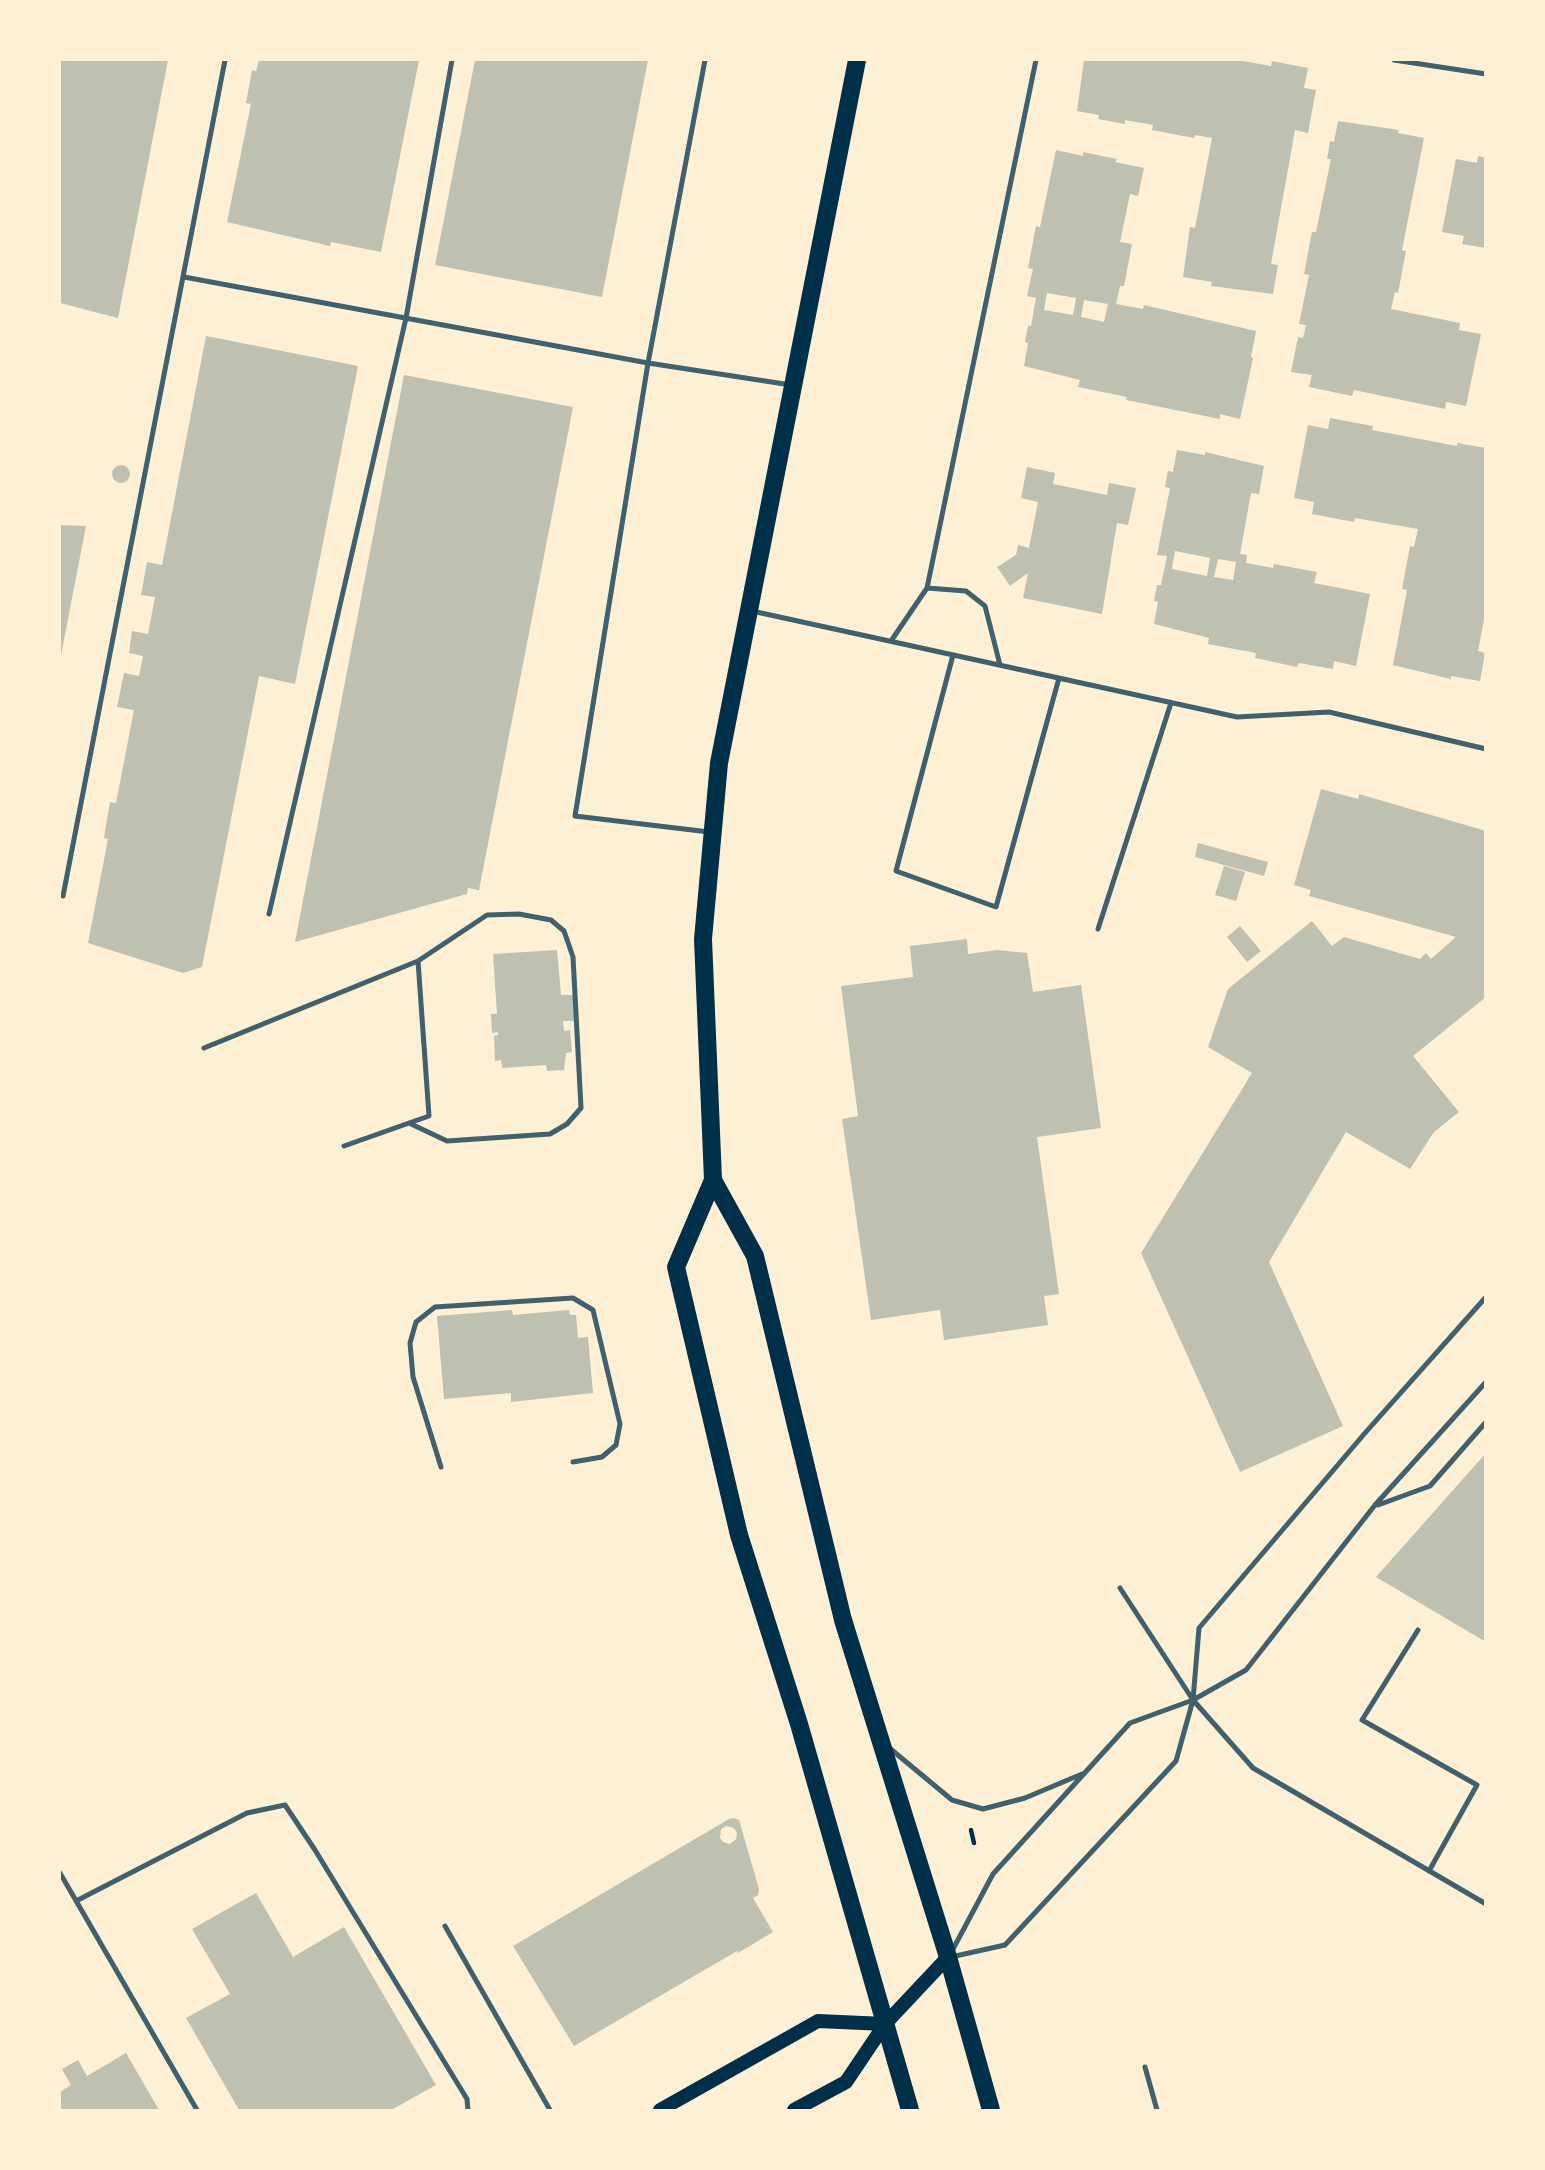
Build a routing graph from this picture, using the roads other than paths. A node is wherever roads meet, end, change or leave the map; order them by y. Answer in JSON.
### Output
{"nodes":[{"id":1,"x":225,"y":60,"type":"edge"},
{"id":2,"x":452,"y":60,"type":"edge"},
{"id":3,"x":705,"y":60,"type":"edge"},
{"id":4,"x":857,"y":60,"type":"edge"},
{"id":5,"x":1036,"y":60,"type":"edge"},
{"id":6,"x":1394,"y":60,"type":"edge"},
{"id":7,"x":1486,"y":74,"type":"edge"},
{"id":8,"x":184,"y":277,"type":"junction"},
{"id":9,"x":406,"y":318,"type":"junction"},
{"id":10,"x":648,"y":363,"type":"junction"},
{"id":11,"x":793,"y":386,"type":"junction"},
{"id":12,"x":927,"y":588,"type":"junction"},
{"id":13,"x":749,"y":610,"type":"junction"},
{"id":14,"x":891,"y":641,"type":"junction"},
{"id":15,"x":953,"y":655,"type":"junction"},
{"id":16,"x":1000,"y":665,"type":"junction"},
{"id":17,"x":1059,"y":678,"type":"junction"},
{"id":18,"x":1171,"y":703,"type":"junction"},
{"id":19,"x":1486,"y":749,"type":"edge"},
{"id":20,"x":712,"y":832,"type":"junction"},
{"id":21,"x":63,"y":896,"type":"dead end"},
{"id":22,"x":269,"y":914,"type":"dead end"},
{"id":23,"x":1097,"y":929,"type":"dead end"},
{"id":24,"x":418,"y":961,"type":"junction"},
{"id":25,"x":204,"y":1048,"type":"dead end"},
{"id":26,"x":409,"y":1123,"type":"junction"},
{"id":27,"x":344,"y":1146,"type":"dead end"},
{"id":28,"x":713,"y":1180,"type":"junction"},
{"id":29,"x":1486,"y":1297,"type":"edge"},
{"id":30,"x":1486,"y":1382,"type":"edge"},
{"id":31,"x":1486,"y":1422,"type":"edge"},
{"id":32,"x":573,"y":1461,"type":"dead end"},
{"id":33,"x":441,"y":1467,"type":"dead end"},
{"id":34,"x":1375,"y":1506,"type":"junction"},
{"id":35,"x":1120,"y":1588,"type":"dead end"},
{"id":36,"x":1418,"y":1630,"type":"dead end"},
{"id":37,"x":1193,"y":1700,"type":"junction"},
{"id":38,"x":880,"y":1741,"type":"junction"},
{"id":39,"x":1085,"y":1773,"type":"junction"},
{"id":40,"x":1429,"y":1871,"type":"junction"},
{"id":41,"x":60,"y":1873,"type":"edge"},
{"id":42,"x":76,"y":1901,"type":"junction"},
{"id":43,"x":1486,"y":1904,"type":"edge"},
{"id":44,"x":444,"y":1926,"type":"dead end"},
{"id":45,"x":948,"y":1957,"type":"junction"},
{"id":46,"x":885,"y":2024,"type":"junction"},
{"id":47,"x":1145,"y":2067,"type":"dead end"},
{"id":48,"x":197,"y":2110,"type":"edge"},
{"id":49,"x":468,"y":2110,"type":"edge"},
{"id":50,"x":550,"y":2110,"type":"edge"},
{"id":51,"x":660,"y":2110,"type":"edge"},
{"id":52,"x":794,"y":2110,"type":"edge"},
{"id":53,"x":910,"y":2110,"type":"edge"},
{"id":54,"x":991,"y":2110,"type":"edge"},
{"id":55,"x":1157,"y":2110,"type":"edge"}],
"edges":[{"from":1,"to":8,"type":"lane"},
{"from":2,"to":9,"type":"lane"},
{"from":3,"to":10,"type":"lane"},
{"from":4,"to":11,"type":"main road"},
{"from":5,"to":12,"type":"lane"},
{"from":6,"to":7,"type":"lane"},
{"from":8,"to":9,"type":"lane"},
{"from":8,"to":21,"type":"lane"},
{"from":9,"to":10,"type":"lane"},
{"from":9,"to":22,"type":"lane"},
{"from":10,"to":11,"type":"lane"},
{"from":10,"to":20,"type":"lane"},
{"from":11,"to":13,"type":"main road"},
{"from":12,"to":14,"type":"lane"},
{"from":12,"to":16,"type":"lane"},
{"from":13,"to":14,"type":"lane"},
{"from":13,"to":20,"type":"main road"},
{"from":14,"to":15,"type":"lane"},
{"from":15,"to":16,"type":"lane"},
{"from":15,"to":17,"type":"lane"},
{"from":16,"to":17,"type":"lane"},
{"from":17,"to":18,"type":"lane"},
{"from":18,"to":19,"type":"lane"},
{"from":18,"to":23,"type":"lane"},
{"from":20,"to":28,"type":"main road"},
{"from":24,"to":25,"type":"lane"},
{"from":24,"to":26,"type":"lane"},
{"from":24,"to":26,"type":"lane"},
{"from":26,"to":27,"type":"lane"},
{"from":28,"to":38,"type":"main road"},
{"from":28,"to":46,"type":"main road"},
{"from":29,"to":37,"type":"lane"},
{"from":30,"to":34,"type":"lane"},
{"from":31,"to":34,"type":"lane"},
{"from":32,"to":33,"type":"lane"},
{"from":34,"to":37,"type":"lane"},
{"from":35,"to":37,"type":"lane"},
{"from":36,"to":40,"type":"lane"},
{"from":37,"to":39,"type":"lane"},
{"from":37,"to":40,"type":"lane"},
{"from":37,"to":45,"type":"lane"},
{"from":38,"to":39,"type":"lane"},
{"from":38,"to":45,"type":"main road"},
{"from":39,"to":45,"type":"lane"},
{"from":40,"to":43,"type":"lane"},
{"from":41,"to":42,"type":"lane"},
{"from":42,"to":48,"type":"lane"},
{"from":42,"to":49,"type":"lane"},
{"from":44,"to":50,"type":"lane"},
{"from":45,"to":46,"type":"main road"},
{"from":45,"to":54,"type":"main road"},
{"from":46,"to":51,"type":"main road"},
{"from":46,"to":52,"type":"main road"},
{"from":46,"to":53,"type":"main road"},
{"from":47,"to":55,"type":"lane"}]}
